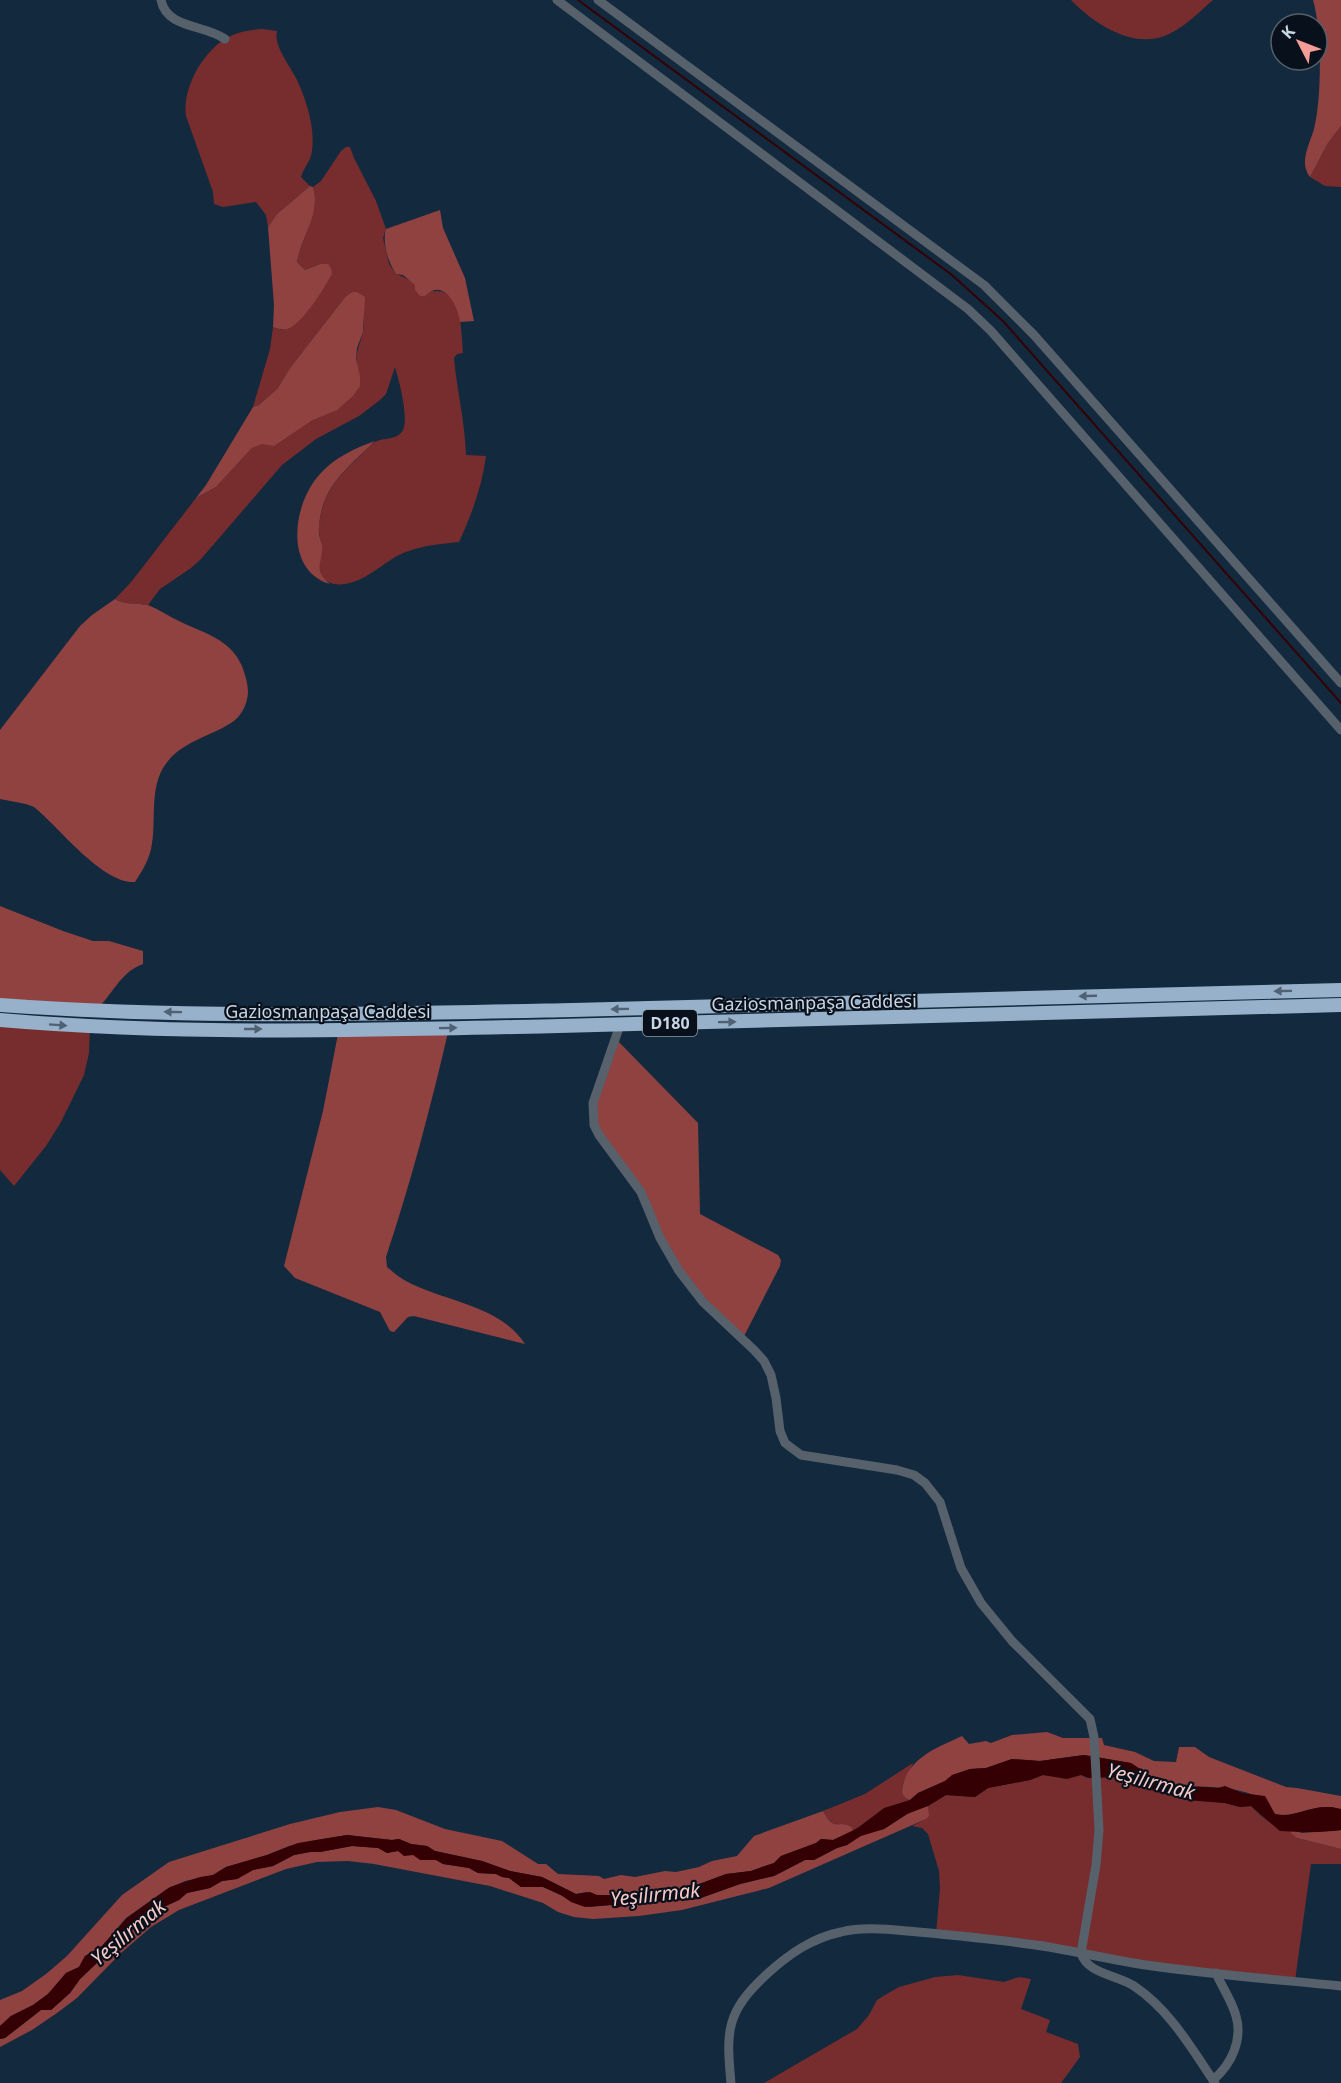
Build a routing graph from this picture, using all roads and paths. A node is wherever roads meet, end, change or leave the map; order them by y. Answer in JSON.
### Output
{"nodes":[{"id":1,"x":161,"y":0,"type":"edge"},
{"id":2,"x":557,"y":0,"type":"edge"},
{"id":3,"x":598,"y":0,"type":"edge"},
{"id":4,"x":225,"y":39,"type":"dead end"},
{"id":5,"x":1341,"y":683,"type":"edge"},
{"id":6,"x":1341,"y":730,"type":"edge"},
{"id":7,"x":1341,"y":990,"type":"edge"},
{"id":8,"x":0,"y":1005,"type":"edge"},
{"id":9,"x":1341,"y":1005,"type":"edge"},
{"id":10,"x":0,"y":1020,"type":"edge"},
{"id":11,"x":620,"y":1024,"type":"junction"},
{"id":12,"x":1081,"y":1953,"type":"junction"},
{"id":13,"x":1216,"y":1973,"type":"junction"},
{"id":14,"x":1341,"y":1986,"type":"edge"},
{"id":15,"x":1214,"y":2082,"type":"edge"},
{"id":16,"x":731,"y":2083,"type":"edge"}],
"edges":[{"from":1,"to":4,"type":"street"},
{"from":2,"to":6,"type":"street"},
{"from":3,"to":5,"type":"street"},
{"from":7,"to":8,"type":"highway","name":"Gaziosmanpaşa Caddesi","number":"D180","one_way":true},
{"from":11,"to":9,"type":"highway","name":"Gaziosmanpaşa Caddesi","number":"D180","one_way":true},
{"from":10,"to":11,"type":"highway","name":"Gaziosmanpaşa Caddesi","number":"D180","one_way":true},
{"from":11,"to":12,"type":"street"},
{"from":12,"to":13,"type":"street"},
{"from":12,"to":15,"type":"street"},
{"from":12,"to":16,"type":"street"},
{"from":13,"to":14,"type":"street"},
{"from":13,"to":15,"type":"street"}]}
